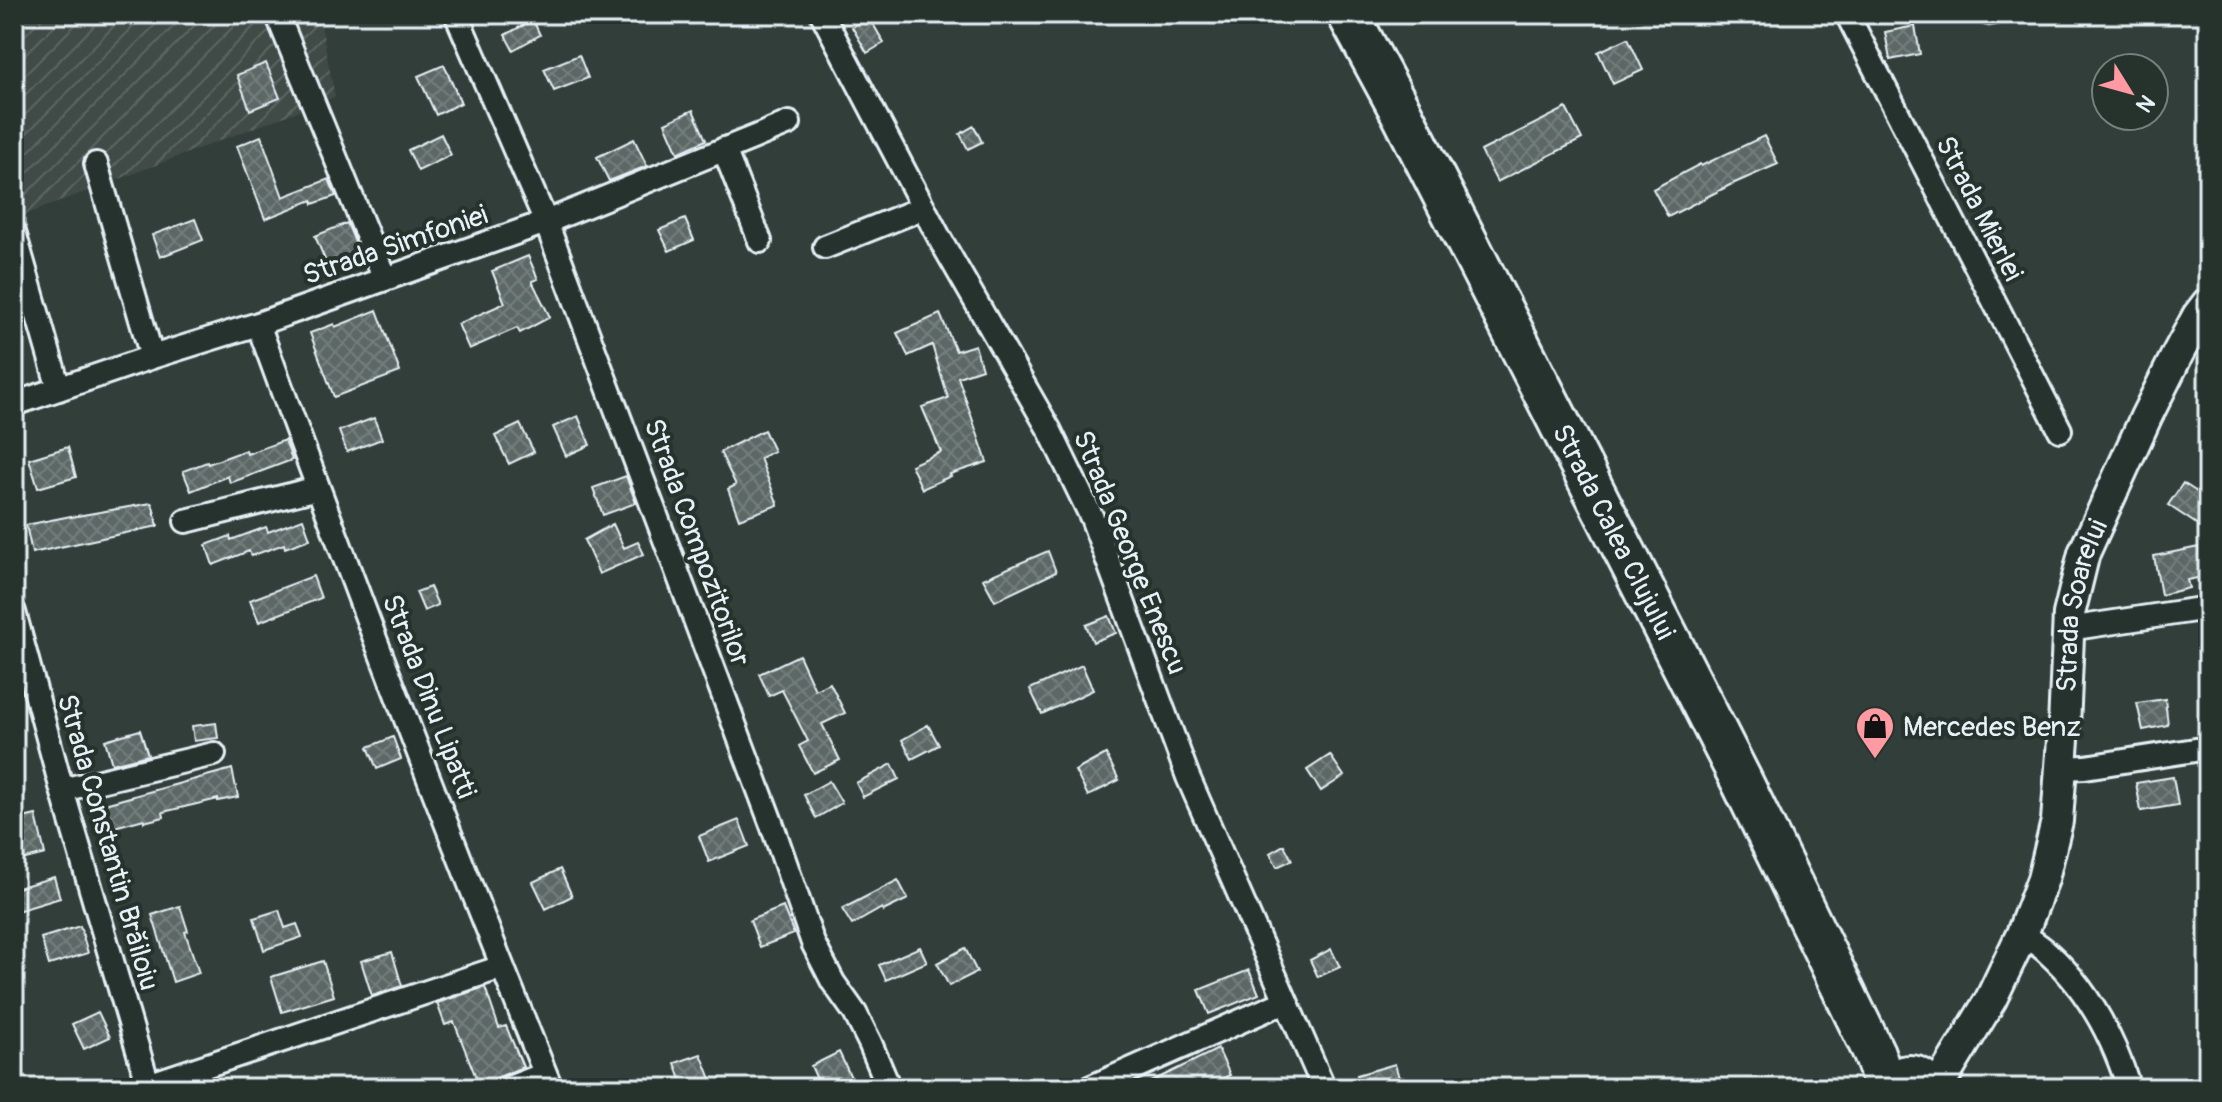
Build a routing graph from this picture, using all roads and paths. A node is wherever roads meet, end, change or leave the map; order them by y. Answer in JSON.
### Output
{"nodes":[{"id":1,"x":277,"y":14,"type":"edge"},
{"id":2,"x":456,"y":14,"type":"edge"},
{"id":3,"x":822,"y":14,"type":"edge"},
{"id":4,"x":1348,"y":14,"type":"edge"},
{"id":5,"x":1847,"y":14,"type":"edge"},
{"id":6,"x":789,"y":123,"type":"dead end"},
{"id":7,"x":724,"y":149,"type":"junction"},
{"id":8,"x":96,"y":164,"type":"dead end"},
{"id":9,"x":923,"y":208,"type":"junction"},
{"id":10,"x":546,"y":222,"type":"junction"},
{"id":11,"x":14,"y":232,"type":"edge"},
{"id":12,"x":760,"y":241,"type":"dead end"},
{"id":13,"x":825,"y":247,"type":"dead end"},
{"id":14,"x":385,"y":279,"type":"junction"},
{"id":15,"x":2208,"y":303,"type":"edge"},
{"id":16,"x":258,"y":324,"type":"junction"},
{"id":17,"x":152,"y":357,"type":"junction"},
{"id":18,"x":59,"y":389,"type":"junction"},
{"id":19,"x":14,"y":404,"type":"edge"},
{"id":20,"x":2060,"y":430,"type":"dead end"},
{"id":21,"x":318,"y":488,"type":"junction"},
{"id":22,"x":186,"y":521,"type":"dead end"},
{"id":23,"x":2208,"y":608,"type":"edge"},
{"id":24,"x":14,"y":612,"type":"edge"},
{"id":25,"x":2068,"y":629,"type":"junction"},
{"id":26,"x":2208,"y":748,"type":"edge"},
{"id":27,"x":214,"y":754,"type":"dead end"},
{"id":28,"x":2061,"y":768,"type":"junction"},
{"id":29,"x":62,"y":790,"type":"junction"},
{"id":30,"x":2022,"y":934,"type":"junction"},
{"id":31,"x":502,"y":967,"type":"junction"},
{"id":32,"x":1286,"y":1001,"type":"junction"},
{"id":33,"x":1906,"y":1080,"type":"edge"},
{"id":34,"x":548,"y":1081,"type":"edge"},
{"id":35,"x":148,"y":1086,"type":"edge"},
{"id":36,"x":509,"y":1088,"type":"edge"},
{"id":37,"x":889,"y":1088,"type":"edge"},
{"id":38,"x":1089,"y":1088,"type":"edge"},
{"id":39,"x":1324,"y":1088,"type":"edge"},
{"id":40,"x":2129,"y":1088,"type":"edge"}],
"edges":[{"from":1,"to":14,"type":"street"},
{"from":2,"to":10,"type":"street","name":"Strada Compozitorilor"},
{"from":3,"to":9,"type":"street","name":"Strada George Enescu"},
{"from":4,"to":33,"type":"highway","name":"Strada Calea Clujului"},
{"from":5,"to":20,"type":"street","name":"Strada Mierlei"},
{"from":6,"to":7,"type":"street","name":"Strada Simfoniei"},
{"from":7,"to":10,"type":"street","name":"Strada Simfoniei"},
{"from":7,"to":12,"type":"street"},
{"from":8,"to":17,"type":"street"},
{"from":9,"to":13,"type":"street"},
{"from":9,"to":32,"type":"street","name":"Strada George Enescu"},
{"from":10,"to":14,"type":"street","name":"Strada Simfoniei"},
{"from":10,"to":37,"type":"street","name":"Strada Compozitorilor"},
{"from":11,"to":18,"type":"street"},
{"from":14,"to":16,"type":"street","name":"Strada Simfoniei"},
{"from":15,"to":25,"type":"main road","name":"Strada Soarelui"},
{"from":16,"to":17,"type":"street","name":"Strada Simfoniei"},
{"from":16,"to":21,"type":"street","name":"Strada Dinu Lipatti"},
{"from":17,"to":18,"type":"street","name":"Strada Simfoniei"},
{"from":18,"to":19,"type":"street","name":"Strada Simfoniei"},
{"from":21,"to":22,"type":"street"},
{"from":21,"to":31,"type":"street","name":"Strada Dinu Lipatti"},
{"from":23,"to":25,"type":"street"},
{"from":24,"to":29,"type":"street","name":"Strada Constantin Brăiloiu"},
{"from":25,"to":28,"type":"main road","name":"Strada Soarelui"},
{"from":26,"to":28,"type":"street"},
{"from":27,"to":29,"type":"street"},
{"from":28,"to":30,"type":"main road","name":"Strada Soarelui"},
{"from":29,"to":35,"type":"street","name":"Strada Constantin Brăiloiu"},
{"from":30,"to":33,"type":"main road","name":"Strada Soarelui"},
{"from":30,"to":40,"type":"street"},
{"from":31,"to":34,"type":"street","name":"Strada Dinu Lipatti"},
{"from":31,"to":35,"type":"street"},
{"from":32,"to":38,"type":"street"},
{"from":32,"to":39,"type":"street","name":"Strada George Enescu"},
{"from":34,"to":36,"type":"street"}]}
